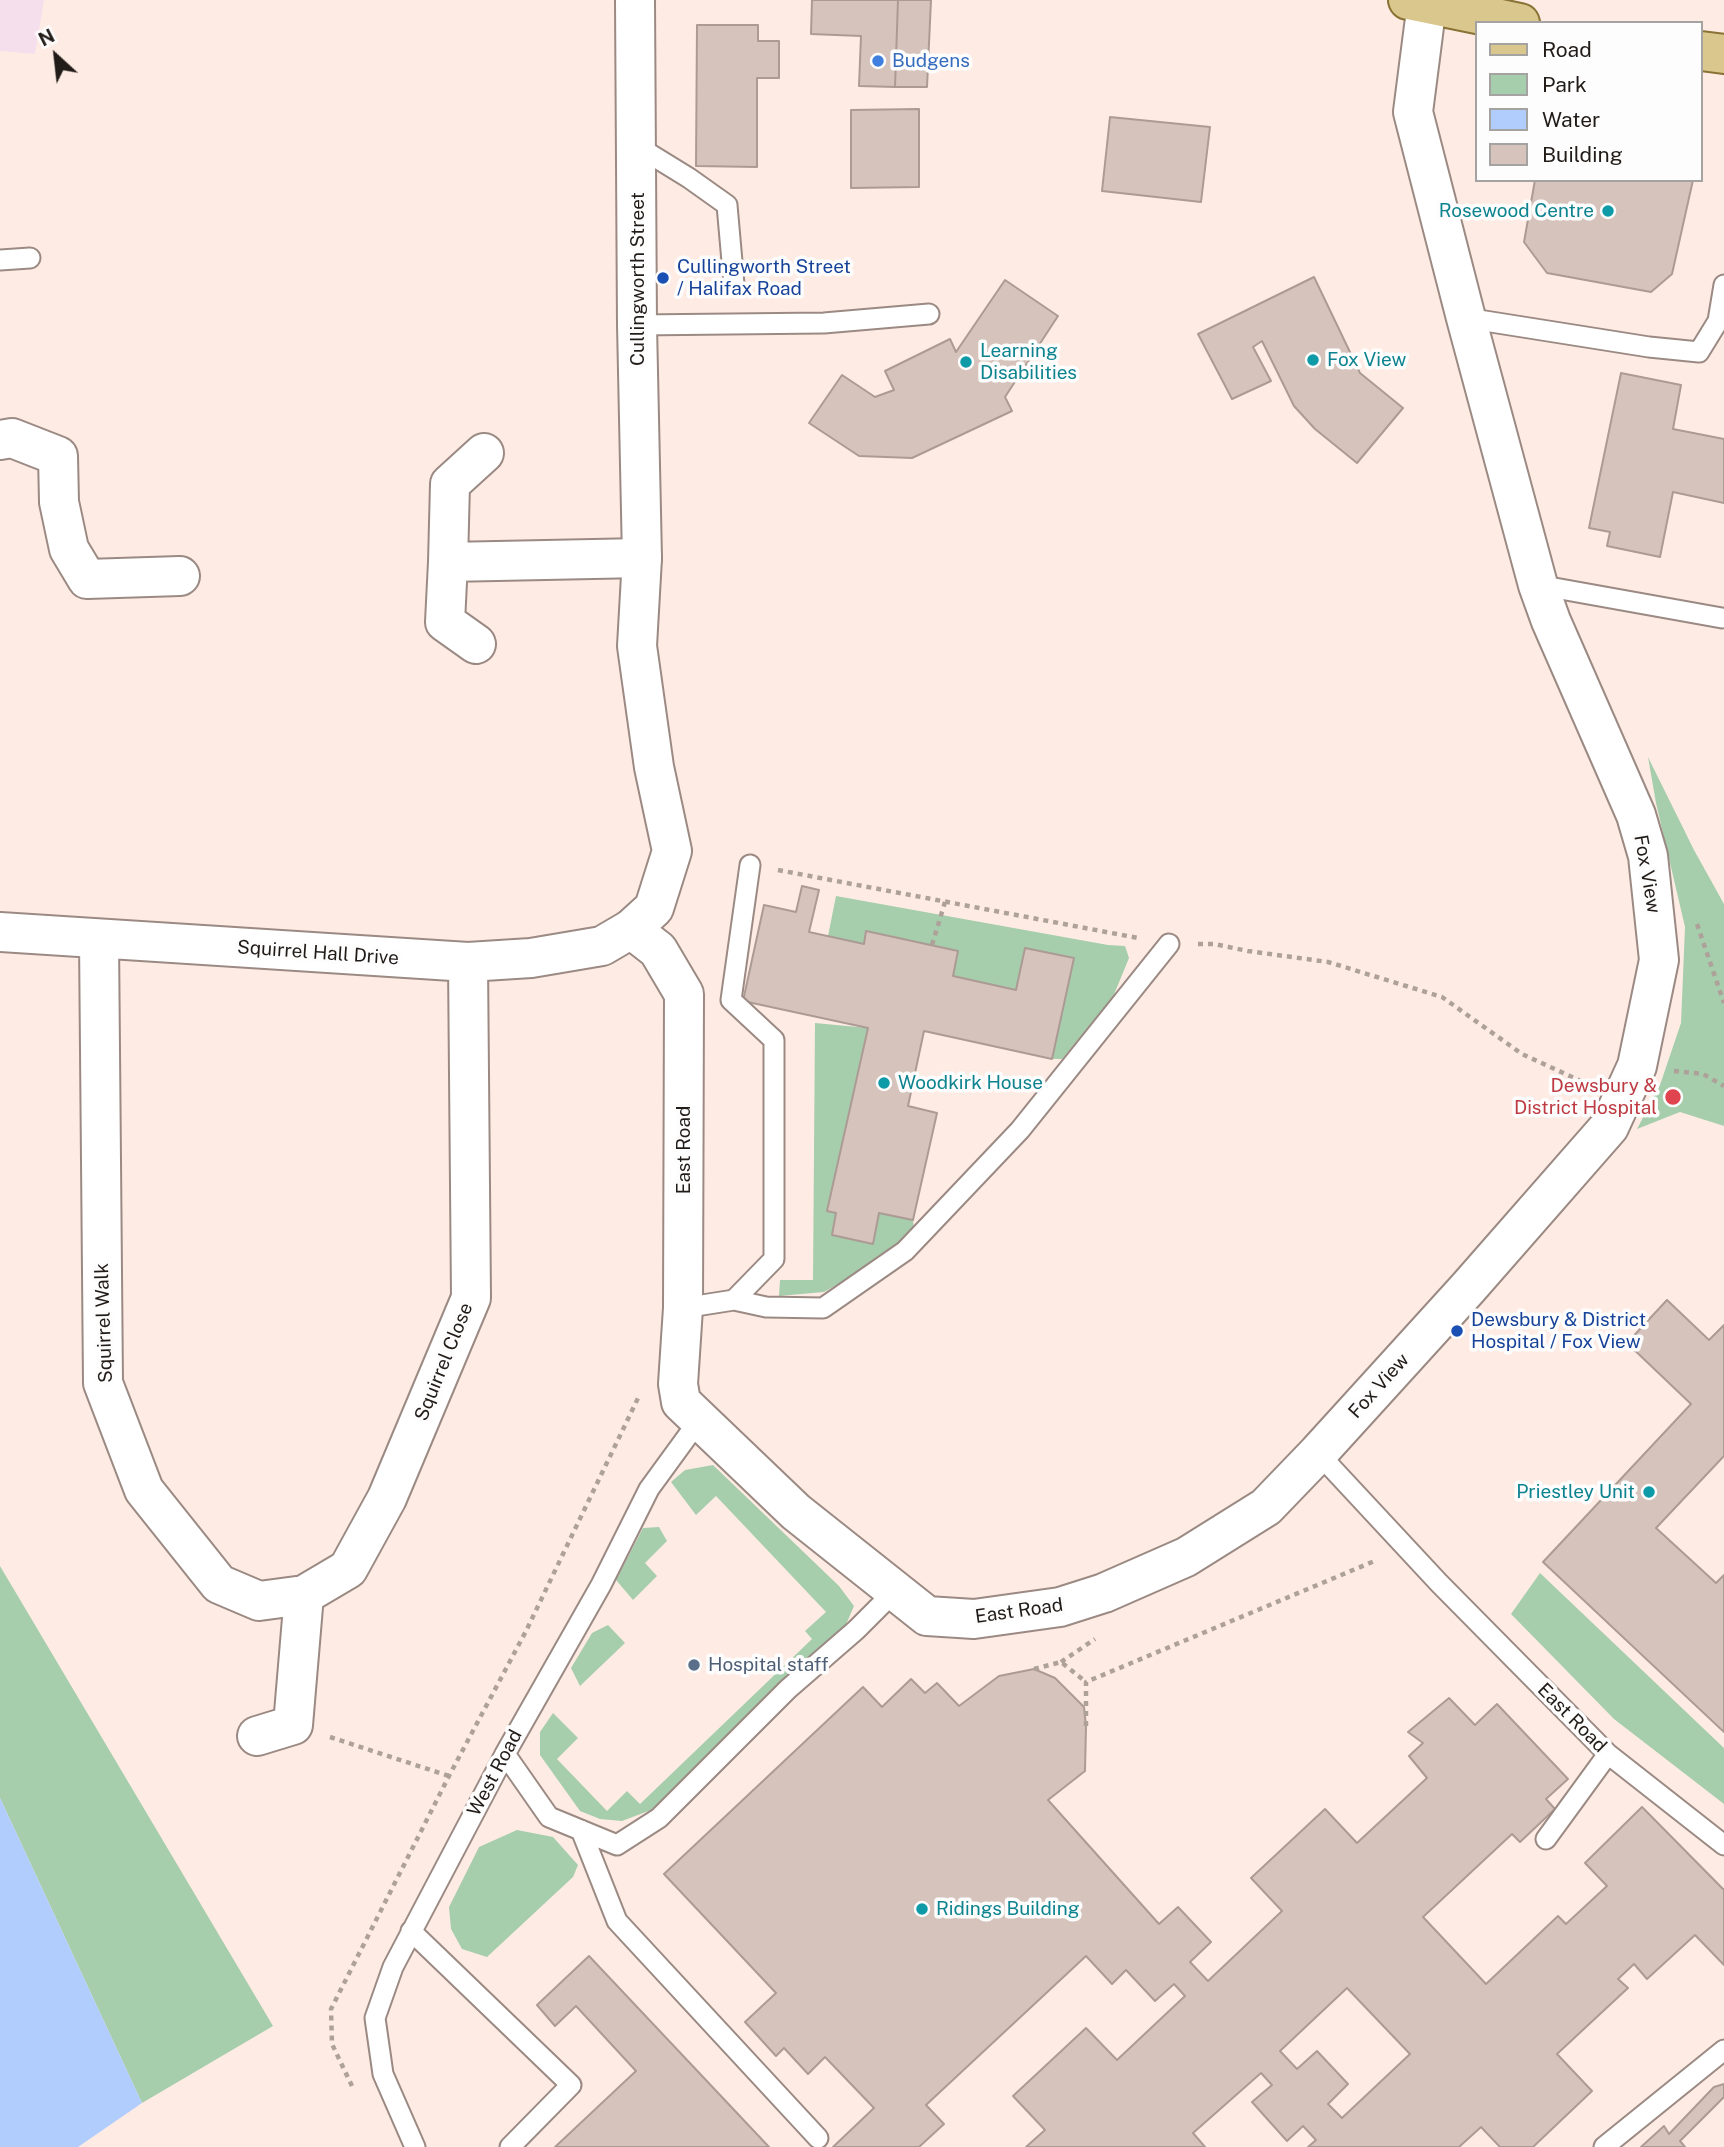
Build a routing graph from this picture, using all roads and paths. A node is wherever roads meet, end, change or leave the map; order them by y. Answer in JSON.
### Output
{"nodes":[{"id":1,"x":635,"y":0,"type":"edge"},
{"id":2,"x":1417,"y":1,"type":"edge"},
{"id":3,"x":1511,"y":21,"type":"edge"},
{"id":4,"x":1703,"y":51,"type":"edge"},
{"id":5,"x":1724,"y":54,"type":"edge"},
{"id":6,"x":637,"y":146,"type":"junction"},
{"id":7,"x":30,"y":258,"type":"dead end"},
{"id":8,"x":0,"y":260,"type":"edge"},
{"id":9,"x":734,"y":284,"type":"dead end"},
{"id":10,"x":1724,"y":285,"type":"edge"},
{"id":11,"x":929,"y":314,"type":"dead end"},
{"id":12,"x":1466,"y":318,"type":"junction"},
{"id":13,"x":638,"y":325,"type":"junction"},
{"id":14,"x":0,"y":440,"type":"edge"},
{"id":15,"x":484,"y":453,"type":"dead end"},
{"id":16,"x":642,"y":558,"type":"junction"},
{"id":17,"x":448,"y":562,"type":"junction"},
{"id":18,"x":180,"y":576,"type":"dead end"},
{"id":19,"x":1538,"y":585,"type":"junction"},
{"id":20,"x":1722,"y":618,"type":"dead end"},
{"id":21,"x":476,"y":644,"type":"dead end"},
{"id":22,"x":750,"y":864,"type":"joint"},
{"id":23,"x":946,"y":902,"type":"junction"},
{"id":24,"x":631,"y":929,"type":"junction"},
{"id":25,"x":0,"y":932,"type":"edge"},
{"id":26,"x":99,"y":939,"type":"junction"},
{"id":27,"x":1169,"y":944,"type":"junction"},
{"id":28,"x":933,"y":945,"type":"dead end"},
{"id":29,"x":468,"y":962,"type":"junction"},
{"id":30,"x":1637,"y":1066,"type":"junction"},
{"id":31,"x":1724,"y":1086,"type":"edge"},
{"id":32,"x":734,"y":1300,"type":"junction"},
{"id":33,"x":683,"y":1308,"type":"junction"},
{"id":34,"x":644,"y":1384,"type":"dead end"},
{"id":35,"x":700,"y":1419,"type":"junction"},
{"id":36,"x":1318,"y":1453,"type":"junction"},
{"id":37,"x":1407,"y":1548,"type":"junction"},
{"id":38,"x":894,"y":1592,"type":"junction"},
{"id":39,"x":304,"y":1595,"type":"junction"},
{"id":40,"x":1034,"y":1669,"type":"dead end"},
{"id":41,"x":1086,"y":1682,"type":"junction"},
{"id":42,"x":293,"y":1725,"type":"junction"},
{"id":43,"x":1086,"y":1726,"type":"dead end"},
{"id":44,"x":257,"y":1736,"type":"dead end"},
{"id":45,"x":505,"y":1754,"type":"junction"},
{"id":46,"x":1608,"y":1754,"type":"junction"},
{"id":47,"x":449,"y":1776,"type":"junction"},
{"id":48,"x":582,"y":1830,"type":"junction"},
{"id":49,"x":1546,"y":1839,"type":"dead end"},
{"id":50,"x":1724,"y":1845,"type":"edge"},
{"id":51,"x":411,"y":1931,"type":"junction"},
{"id":52,"x":1724,"y":2050,"type":"edge"},
{"id":53,"x":354,"y":2090,"type":"dead end"},
{"id":54,"x":818,"y":2138,"type":"dead end"},
{"id":55,"x":415,"y":2147,"type":"edge"},
{"id":56,"x":510,"y":2147,"type":"edge"},
{"id":57,"x":1604,"y":2147,"type":"edge"}],
"edges":[{"from":1,"to":6,"type":"street","name":"Cullingworth Street"},
{"from":2,"to":3,"type":"main road"},
{"from":2,"to":12,"type":"street","name":"Fox View"},
{"from":4,"to":5,"type":"main road"},
{"from":6,"to":9,"type":"lane"},
{"from":6,"to":13,"type":"street","name":"Cullingworth Street"},
{"from":7,"to":8,"type":"lane"},
{"from":10,"to":12,"type":"lane"},
{"from":11,"to":13,"type":"lane"},
{"from":12,"to":19,"type":"street","name":"Fox View"},
{"from":13,"to":16,"type":"street","name":"Cullingworth Street"},
{"from":14,"to":18,"type":"street"},
{"from":15,"to":17,"type":"street"},
{"from":16,"to":17,"type":"street"},
{"from":16,"to":24,"type":"street","name":"Cullingworth Street"},
{"from":17,"to":21,"type":"street"},
{"from":19,"to":20,"type":"lane"},
{"from":19,"to":30,"type":"street","name":"Fox View"},
{"from":22,"to":23,"type":"path"},
{"from":22,"to":32,"type":"lane"},
{"from":23,"to":27,"type":"path"},
{"from":23,"to":28,"type":"path"},
{"from":24,"to":29,"type":"street","name":"Squirrel Hall Drive"},
{"from":24,"to":33,"type":"street","name":"East Road"},
{"from":25,"to":26,"type":"street","name":"Squirrel Hall Drive"},
{"from":26,"to":29,"type":"street","name":"Squirrel Hall Drive"},
{"from":26,"to":39,"type":"street","name":"Squirrel Walk"},
{"from":27,"to":30,"type":"path"},
{"from":27,"to":32,"type":"lane"},
{"from":29,"to":39,"type":"street","name":"Squirrel Close"},
{"from":30,"to":31,"type":"path"},
{"from":30,"to":36,"type":"street","name":"Fox View"},
{"from":32,"to":33,"type":"lane"},
{"from":33,"to":35,"type":"street","name":"East Road"},
{"from":34,"to":47,"type":"path"},
{"from":35,"to":38,"type":"street","name":"East Road"},
{"from":35,"to":45,"type":"lane","name":"West Road"},
{"from":36,"to":37,"type":"lane","name":"East Road"},
{"from":36,"to":38,"type":"street","name":"East Road"},
{"from":37,"to":41,"type":"path"},
{"from":37,"to":46,"type":"lane","name":"East Road"},
{"from":38,"to":48,"type":"lane"},
{"from":39,"to":42,"type":"street"},
{"from":40,"to":41,"type":"path"},
{"from":41,"to":43,"type":"path"},
{"from":42,"to":44,"type":"street"},
{"from":42,"to":47,"type":"path"},
{"from":45,"to":48,"type":"lane"},
{"from":45,"to":51,"type":"lane","name":"West Road"},
{"from":46,"to":49,"type":"lane"},
{"from":46,"to":50,"type":"lane","name":"East Road"},
{"from":47,"to":53,"type":"path"},
{"from":48,"to":54,"type":"lane"},
{"from":51,"to":55,"type":"lane","name":"West Road"},
{"from":51,"to":56,"type":"lane"},
{"from":52,"to":57,"type":"lane"}]}
